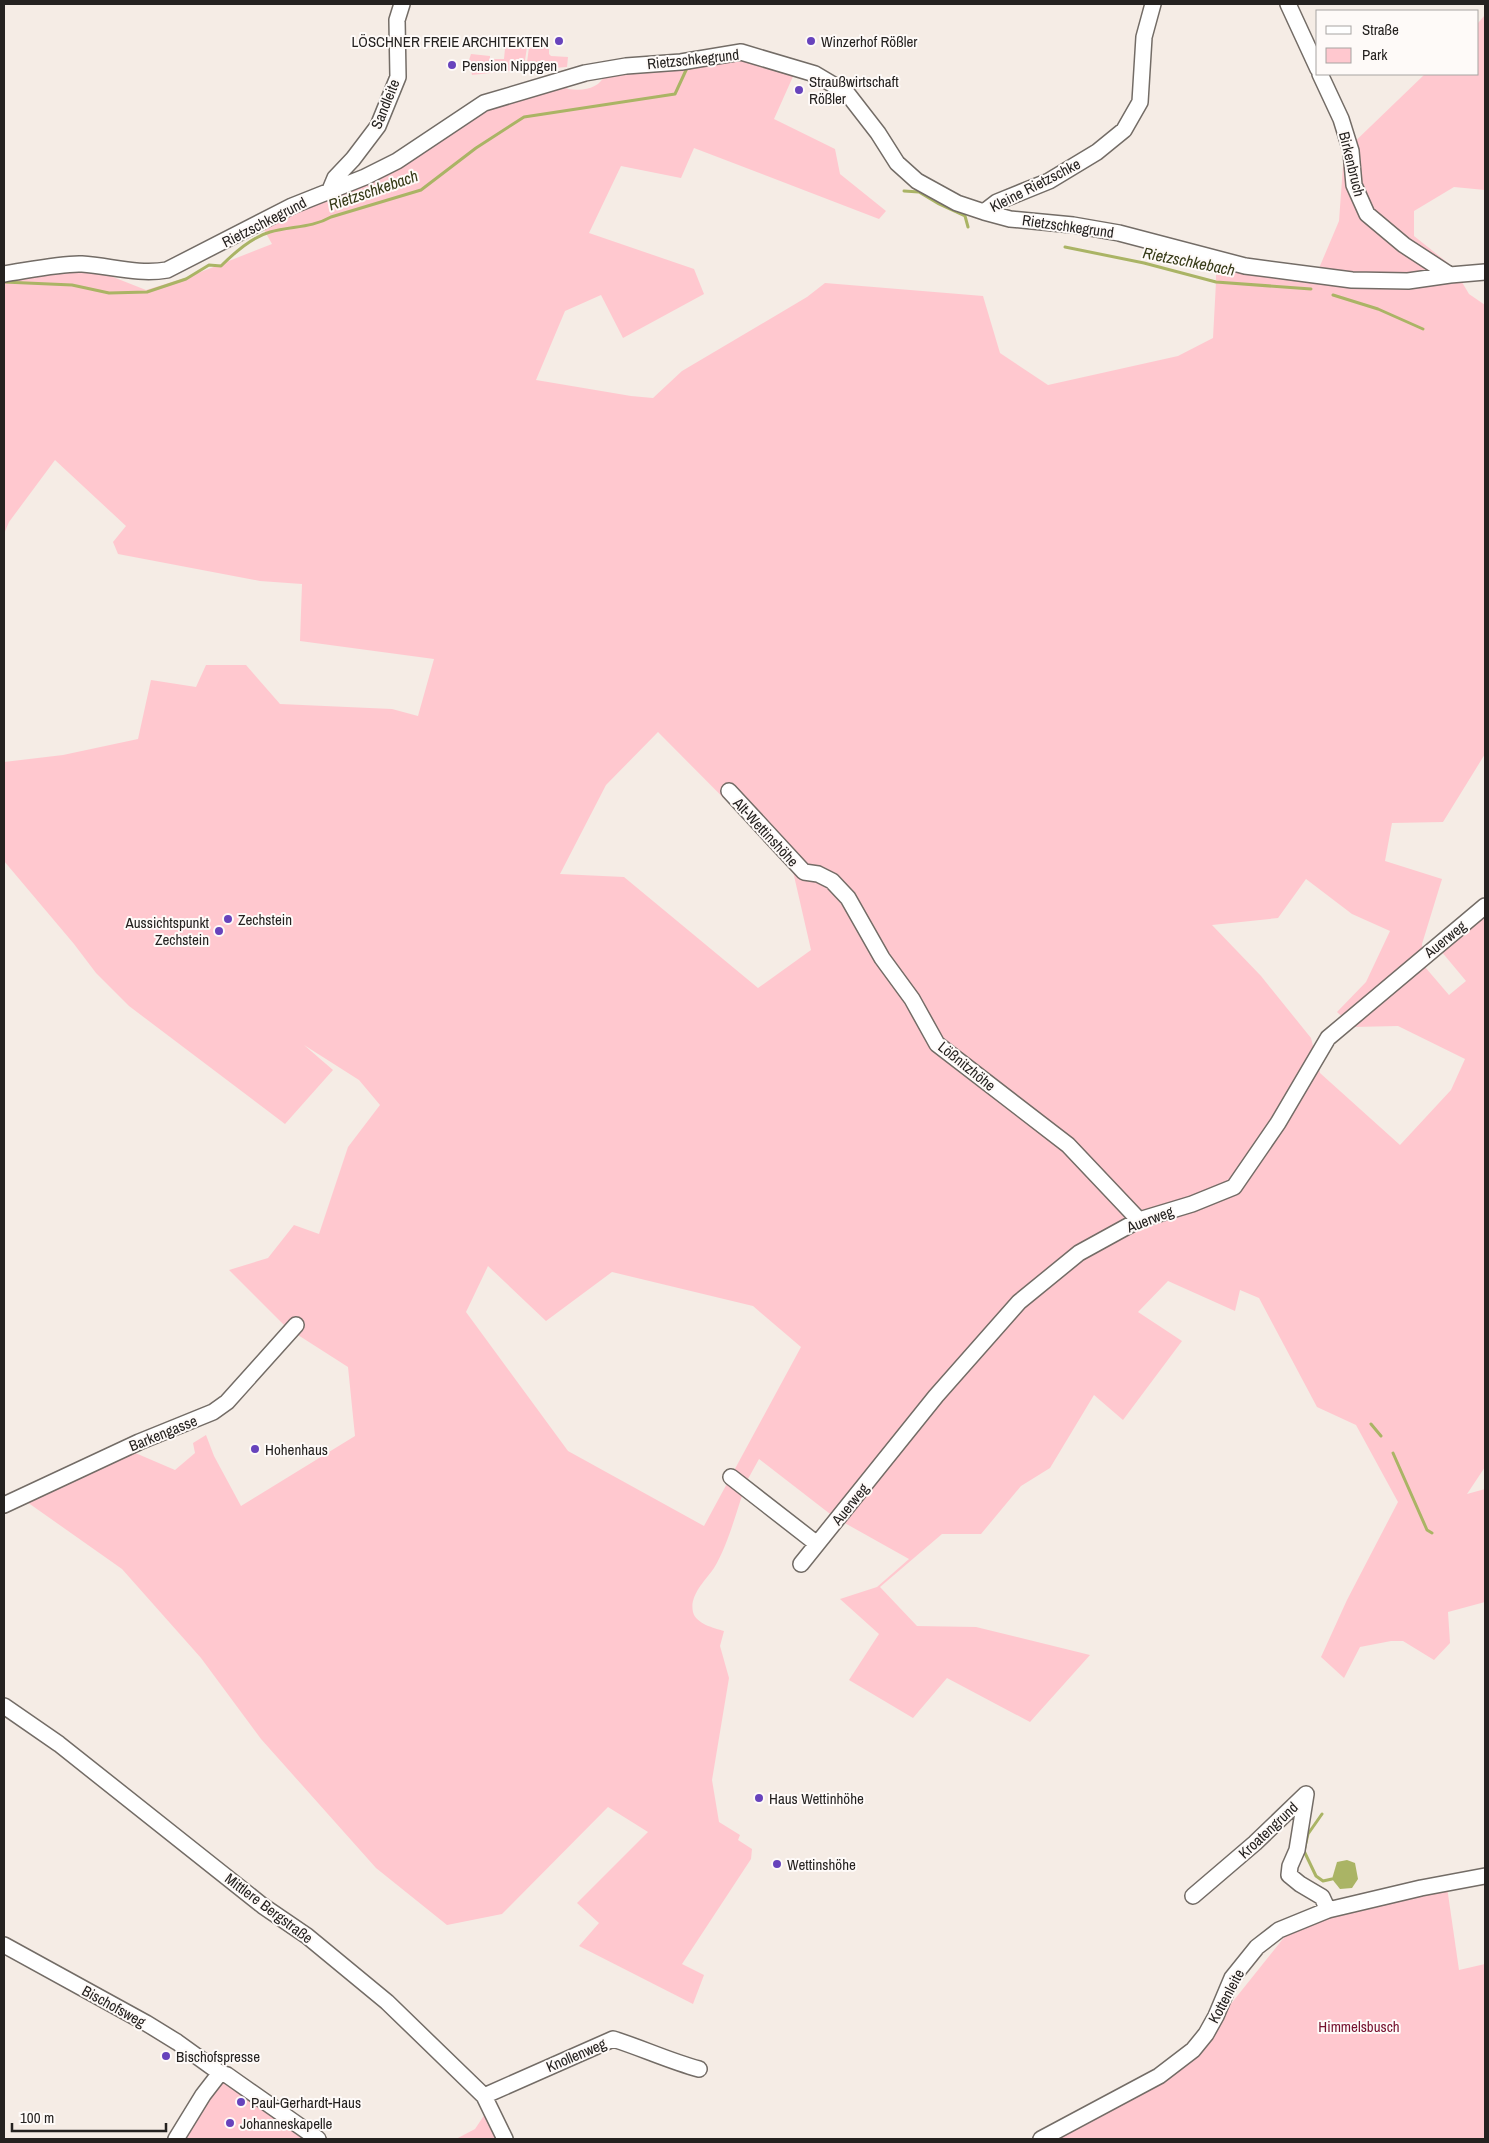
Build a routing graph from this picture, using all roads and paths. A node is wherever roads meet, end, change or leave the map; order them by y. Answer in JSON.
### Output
{"nodes":[{"id":1,"x":402,"y":4,"type":"edge"},
{"id":2,"x":1153,"y":4,"type":"edge"},
{"id":3,"x":1288,"y":4,"type":"edge"},
{"id":4,"x":1316,"y":65,"type":"edge"},
{"id":5,"x":1320,"y":75,"type":"edge"},
{"id":6,"x":330,"y":190,"type":"junction"},
{"id":7,"x":984,"y":212,"type":"junction"},
{"id":8,"x":1485,"y":272,"type":"edge"},
{"id":9,"x":4,"y":274,"type":"edge"},
{"id":10,"x":1450,"y":275,"type":"junction"},
{"id":11,"x":728,"y":792,"type":"dead end"},
{"id":12,"x":804,"y":872,"type":"joint"},
{"id":13,"x":1485,"y":906,"type":"edge"},
{"id":14,"x":1138,"y":1220,"type":"junction"},
{"id":15,"x":296,"y":1325,"type":"dead end"},
{"id":16,"x":731,"y":1477,"type":"dead end"},
{"id":17,"x":4,"y":1506,"type":"edge"},
{"id":18,"x":817,"y":1544,"type":"junction"},
{"id":19,"x":801,"y":1564,"type":"dead end"},
{"id":20,"x":4,"y":1706,"type":"edge"},
{"id":21,"x":1280,"y":1817,"type":"junction"},
{"id":22,"x":1301,"y":1825,"type":"junction"},
{"id":23,"x":1485,"y":1876,"type":"edge"},
{"id":24,"x":1193,"y":1896,"type":"dead end"},
{"id":25,"x":1328,"y":1910,"type":"junction"},
{"id":26,"x":4,"y":1945,"type":"edge"},
{"id":27,"x":699,"y":2069,"type":"dead end"},
{"id":28,"x":220,"y":2073,"type":"junction"},
{"id":29,"x":484,"y":2096,"type":"junction"},
{"id":30,"x":176,"y":2139,"type":"edge"},
{"id":31,"x":318,"y":2139,"type":"edge"},
{"id":32,"x":505,"y":2139,"type":"edge"},
{"id":33,"x":1041,"y":2139,"type":"edge"}],
"edges":[{"from":1,"to":6,"type":"street","name":"Sandleite"},
{"from":2,"to":7,"type":"street","name":"Kleine Rietzschke"},
{"from":3,"to":4,"type":"street"},
{"from":5,"to":10,"type":"street","name":"Birkenbruch"},
{"from":6,"to":7,"type":"street","name":"Rietzschkegrund"},
{"from":6,"to":9,"type":"street","name":"Rietzschkegrund"},
{"from":7,"to":10,"type":"street","name":"Rietzschkegrund"},
{"from":8,"to":10,"type":"street","name":"Rietzschkegrund"},
{"from":11,"to":12,"type":"street","name":"Alt-Wettinshöhe"},
{"from":12,"to":14,"type":"street","name":"Lößnitzhöhe"},
{"from":13,"to":14,"type":"street","name":"Auerweg"},
{"from":14,"to":18,"type":"street","name":"Auerweg"},
{"from":15,"to":17,"type":"street","name":"Barkengasse"},
{"from":16,"to":18,"type":"street"},
{"from":18,"to":19,"type":"street","name":"Auerweg"},
{"from":20,"to":29,"type":"street","name":"Mittlere Bergstraße"},
{"from":21,"to":22,"type":"street"},
{"from":21,"to":22,"type":"street","name":"Kroatengrund"},
{"from":21,"to":24,"type":"street","name":"Kroatengrund"},
{"from":22,"to":25,"type":"street","name":"Kroatengrund"},
{"from":23,"to":25,"type":"street","name":"Kottenleite"},
{"from":25,"to":33,"type":"street","name":"Kottenleite"},
{"from":26,"to":28,"type":"street","name":"Bischofsweg"},
{"from":27,"to":29,"type":"street","name":"Knollenweg"},
{"from":28,"to":30,"type":"street"},
{"from":28,"to":31,"type":"street","name":"Bischofsweg"},
{"from":29,"to":32,"type":"street","name":"Mittlere Bergstraße"}]}
